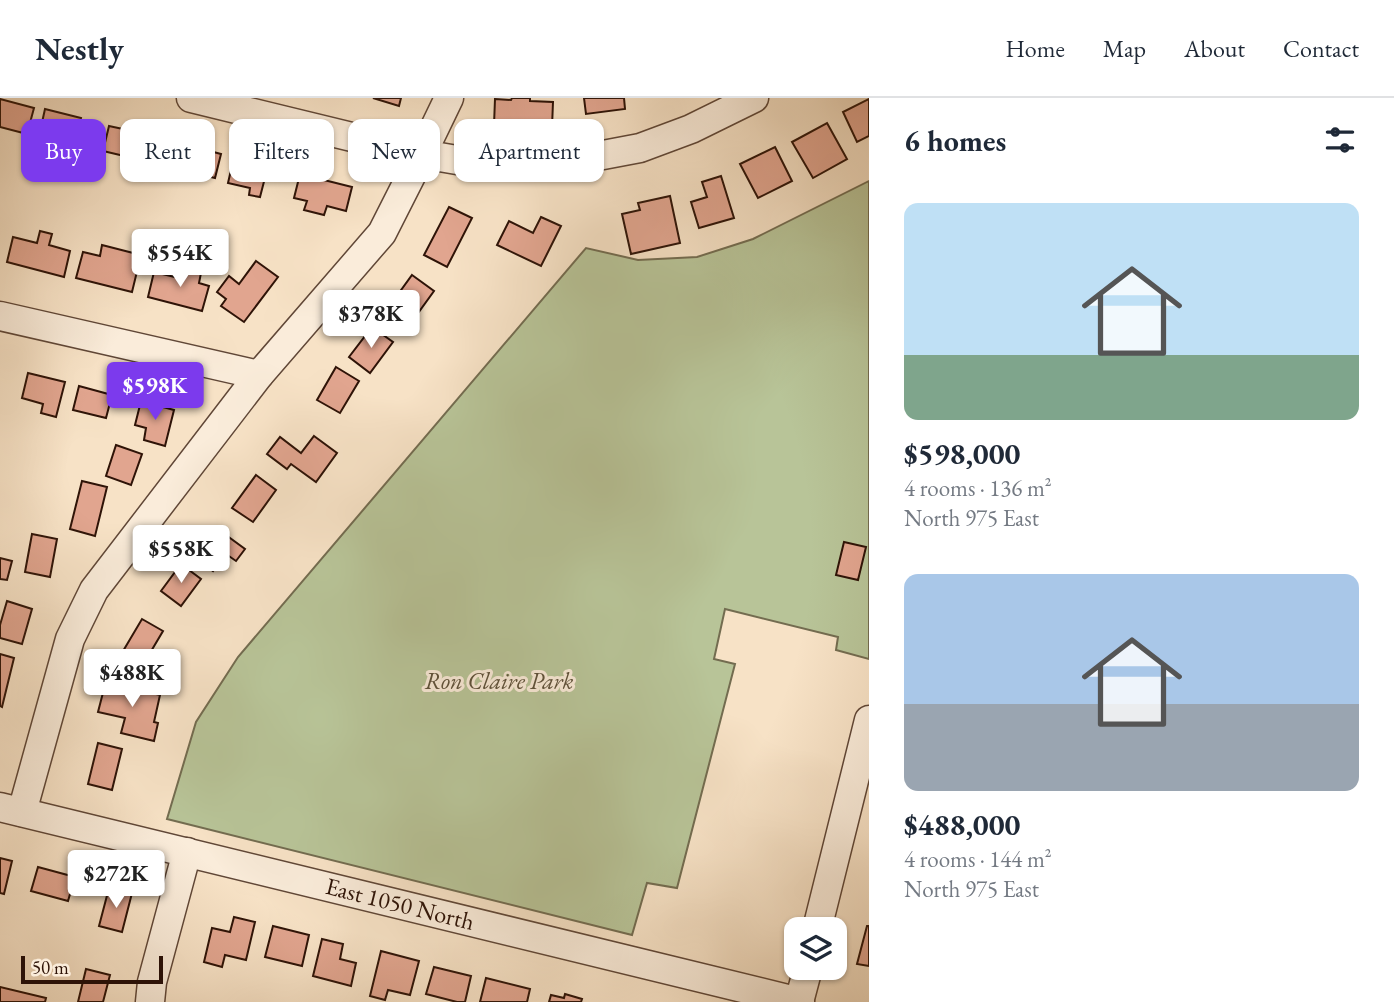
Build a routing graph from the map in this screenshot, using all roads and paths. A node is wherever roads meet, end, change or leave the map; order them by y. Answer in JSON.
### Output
{"nodes":[{"id":1,"x":449,"y":98,"type":"edge"},
{"id":2,"x":754,"y":98,"type":"edge"},
{"id":3,"x":203,"y":99,"type":"edge"},
{"id":4,"x":439,"y":119,"type":"edge"},
{"id":5,"x":348,"y":135,"type":"edge"},
{"id":6,"x":440,"y":157,"type":"edge"},
{"id":7,"x":408,"y":182,"type":"edge"},
{"id":8,"x":0,"y":316,"type":"edge"},
{"id":9,"x":259,"y":376,"type":"junction"},
{"id":10,"x":869,"y":720,"type":"edge"},
{"id":11,"x":11,"y":809,"type":"edge"},
{"id":12,"x":187,"y":852,"type":"junction"},
{"id":13,"x":820,"y":917,"type":"edge"},
{"id":14,"x":805,"y":980,"type":"edge"},
{"id":15,"x":150,"y":1002,"type":"edge"},
{"id":16,"x":799,"y":1002,"type":"edge"}],
"edges":[{"from":1,"to":4,"type":"street"},
{"from":2,"to":6,"type":"street"},
{"from":3,"to":5,"type":"street"},
{"from":7,"to":9,"type":"street"},
{"from":8,"to":9,"type":"street"},
{"from":9,"to":11,"type":"street"},
{"from":10,"to":13,"type":"street"},
{"from":11,"to":12,"type":"street","name":"East 1050 North"},
{"from":12,"to":15,"type":"street"},
{"from":12,"to":16,"type":"street","name":"East 1050 North"},
{"from":14,"to":16,"type":"street"}]}
